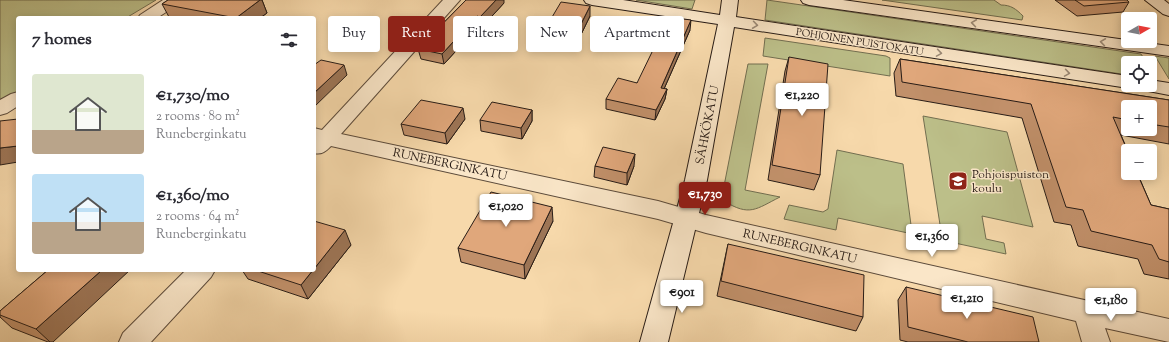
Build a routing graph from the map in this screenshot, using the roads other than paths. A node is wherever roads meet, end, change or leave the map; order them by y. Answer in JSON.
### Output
{"nodes":[{"id":1,"x":174,"y":0,"type":"edge"},
{"id":2,"x":452,"y":0,"type":"edge"},
{"id":3,"x":592,"y":0,"type":"edge"},
{"id":4,"x":730,"y":0,"type":"edge"},
{"id":5,"x":809,"y":0,"type":"edge"},
{"id":6,"x":1153,"y":0,"type":"edge"},
{"id":7,"x":1169,"y":11,"type":"edge"},
{"id":8,"x":149,"y":16,"type":"edge"},
{"id":9,"x":726,"y":21,"type":"junction"},
{"id":10,"x":1169,"y":51,"type":"edge"},
{"id":11,"x":1121,"y":81,"type":"edge"},
{"id":12,"x":1157,"y":87,"type":"edge"},
{"id":13,"x":1169,"y":89,"type":"edge"},
{"id":14,"x":16,"y":99,"type":"edge"},
{"id":15,"x":0,"y":109,"type":"edge"},
{"id":16,"x":318,"y":141,"type":"edge"},
{"id":17,"x":687,"y":219,"type":"junction"},
{"id":18,"x":200,"y":272,"type":"edge"},
{"id":19,"x":1087,"y":313,"type":"junction"},
{"id":20,"x":1169,"y":331,"type":"edge"},
{"id":21,"x":133,"y":342,"type":"edge"},
{"id":22,"x":654,"y":342,"type":"edge"},
{"id":23,"x":1096,"y":342,"type":"edge"}],
"edges":[{"from":1,"to":8,"type":"street"},
{"from":2,"to":16,"type":"street"},
{"from":3,"to":9,"type":"street","name":"POHJOINEN PUISTOKATU"},
{"from":4,"to":9,"type":"street","name":"SÄHKÖKATU"},
{"from":10,"to":5,"type":"street","one_way":true},
{"from":6,"to":7,"type":"street"},
{"from":9,"to":11,"type":"street","name":"POHJOINEN PUISTOKATU","one_way":true},
{"from":9,"to":17,"type":"street","name":"SÄHKÖKATU"},
{"from":12,"to":13,"type":"street"},
{"from":14,"to":15,"type":"street"},
{"from":16,"to":17,"type":"street","name":"RUNEBERGINKATU"},
{"from":17,"to":19,"type":"street","name":"RUNEBERGINKATU"},
{"from":17,"to":22,"type":"street","name":"SÄHKÖKATU"},
{"from":18,"to":21,"type":"street"},
{"from":19,"to":20,"type":"street","name":"RUNEBERGINKATU"},
{"from":19,"to":23,"type":"street"}]}
